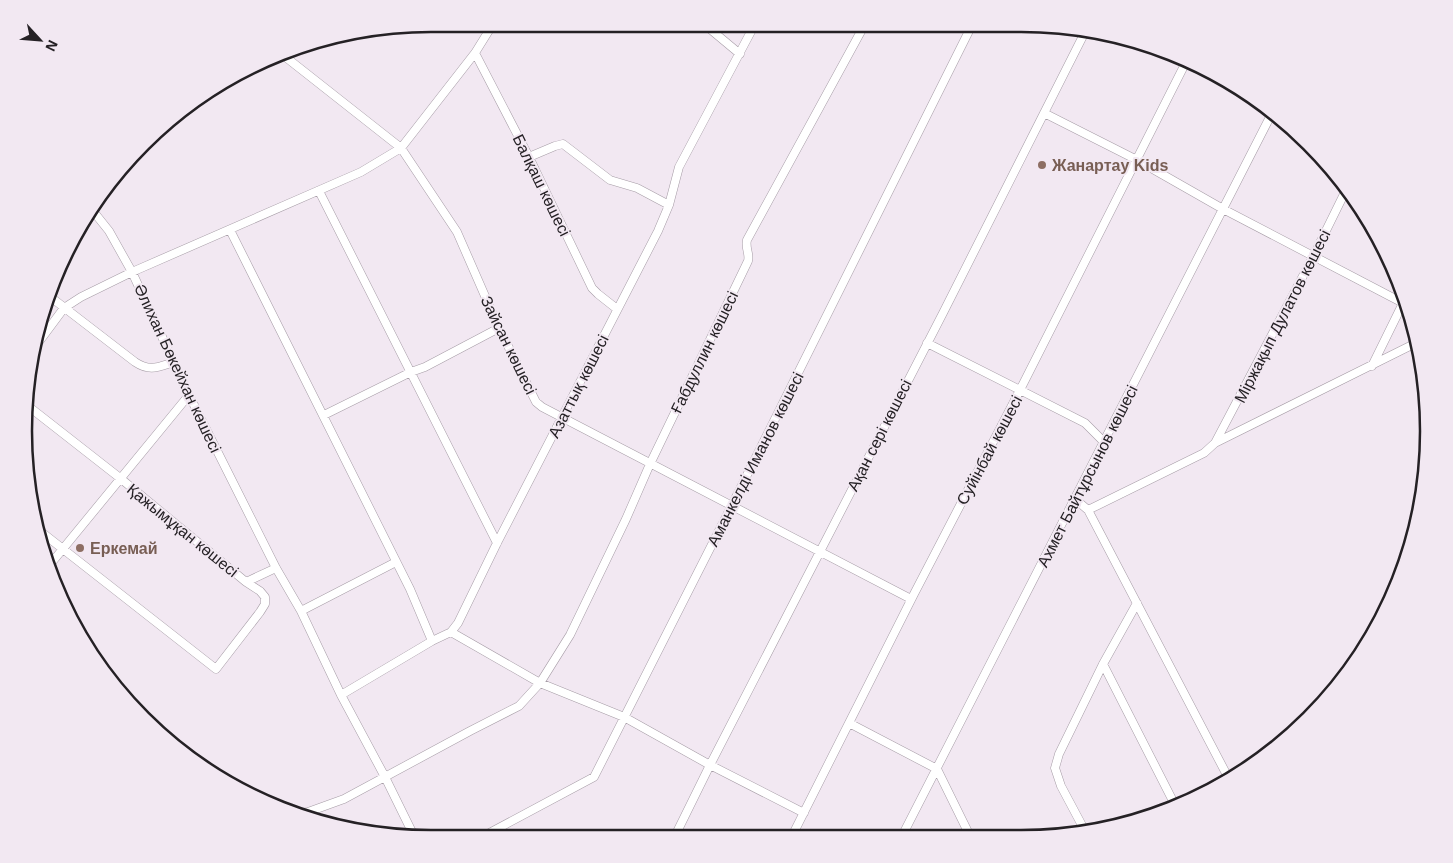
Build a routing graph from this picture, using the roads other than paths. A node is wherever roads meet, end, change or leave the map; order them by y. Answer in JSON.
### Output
{"nodes":[{"id":1,"x":489,"y":32,"type":"edge"},
{"id":2,"x":714,"y":32,"type":"edge"},
{"id":3,"x":751,"y":32,"type":"edge"},
{"id":4,"x":861,"y":32,"type":"edge"},
{"id":5,"x":968,"y":32,"type":"edge"},
{"id":6,"x":1082,"y":37,"type":"edge"},
{"id":7,"x":475,"y":53,"type":"junction"},
{"id":8,"x":740,"y":54,"type":"junction"},
{"id":9,"x":289,"y":59,"type":"edge"},
{"id":10,"x":1183,"y":67,"type":"edge"},
{"id":11,"x":1044,"y":113,"type":"junction"},
{"id":12,"x":1269,"y":119,"type":"edge"},
{"id":13,"x":401,"y":148,"type":"junction"},
{"id":14,"x":529,"y":157,"type":"junction"},
{"id":15,"x":1137,"y":160,"type":"junction"},
{"id":16,"x":319,"y":191,"type":"junction"},
{"id":17,"x":1343,"y":196,"type":"edge"},
{"id":18,"x":669,"y":205,"type":"junction"},
{"id":19,"x":1223,"y":209,"type":"junction"},
{"id":20,"x":96,"y":216,"type":"edge"},
{"id":21,"x":230,"y":230,"type":"junction"},
{"id":22,"x":1314,"y":255,"type":"junction"},
{"id":23,"x":132,"y":272,"type":"junction"},
{"id":24,"x":1397,"y":297,"type":"edge"},
{"id":25,"x":55,"y":301,"type":"edge"},
{"id":26,"x":64,"y":308,"type":"junction"},
{"id":27,"x":1401,"y":308,"type":"edge"},
{"id":28,"x":617,"y":309,"type":"junction"},
{"id":29,"x":499,"y":328,"type":"junction"},
{"id":30,"x":45,"y":334,"type":"edge"},
{"id":31,"x":927,"y":343,"type":"junction"},
{"id":32,"x":1411,"y":346,"type":"edge"},
{"id":33,"x":174,"y":362,"type":"junction"},
{"id":34,"x":1372,"y":366,"type":"junction"},
{"id":35,"x":411,"y":372,"type":"junction"},
{"id":36,"x":1020,"y":390,"type":"junction"},
{"id":37,"x":189,"y":394,"type":"junction"},
{"id":38,"x":33,"y":410,"type":"edge"},
{"id":39,"x":324,"y":415,"type":"junction"},
{"id":40,"x":562,"y":418,"type":"junction"},
{"id":41,"x":1104,"y":442,"type":"junction"},
{"id":42,"x":1215,"y":443,"type":"junction"},
{"id":43,"x":650,"y":464,"type":"junction"},
{"id":44,"x":120,"y":478,"type":"junction"},
{"id":45,"x":1075,"y":499,"type":"junction"},
{"id":46,"x":732,"y":506,"type":"junction"},
{"id":47,"x":1088,"y":510,"type":"junction"},
{"id":48,"x":46,"y":536,"type":"edge"},
{"id":49,"x":496,"y":543,"type":"junction"},
{"id":50,"x":62,"y":548,"type":"junction"},
{"id":51,"x":820,"y":552,"type":"junction"},
{"id":52,"x":54,"y":559,"type":"edge"},
{"id":53,"x":396,"y":562,"type":"junction"},
{"id":54,"x":276,"y":568,"type":"junction"},
{"id":55,"x":246,"y":582,"type":"junction"},
{"id":56,"x":911,"y":599,"type":"junction"},
{"id":57,"x":1137,"y":604,"type":"junction"},
{"id":58,"x":301,"y":611,"type":"junction"},
{"id":59,"x":451,"y":632,"type":"junction"},
{"id":60,"x":432,"y":641,"type":"junction"},
{"id":61,"x":1103,"y":664,"type":"junction"},
{"id":62,"x":540,"y":683,"type":"junction"},
{"id":63,"x":341,"y":695,"type":"junction"},
{"id":64,"x":624,"y":717,"type":"junction"},
{"id":65,"x":849,"y":723,"type":"junction"},
{"id":66,"x":710,"y":765,"type":"junction"},
{"id":67,"x":937,"y":769,"type":"junction"},
{"id":68,"x":1226,"y":774,"type":"edge"},
{"id":69,"x":385,"y":777,"type":"junction"},
{"id":70,"x":1173,"y":800,"type":"edge"},
{"id":71,"x":310,"y":811,"type":"edge"},
{"id":72,"x":804,"y":813,"type":"junction"},
{"id":73,"x":1081,"y":826,"type":"edge"},
{"id":74,"x":411,"y":830,"type":"edge"},
{"id":75,"x":495,"y":830,"type":"edge"},
{"id":76,"x":678,"y":830,"type":"edge"},
{"id":77,"x":795,"y":830,"type":"edge"},
{"id":78,"x":906,"y":830,"type":"edge"},
{"id":79,"x":967,"y":830,"type":"edge"}],
"edges":[{"from":1,"to":7,"type":"street"},
{"from":2,"to":8,"type":"street"},
{"from":3,"to":8,"type":"street","name":"Азаттық көшесі"},
{"from":4,"to":43,"type":"street","name":"Ғабдуллин көшесі"},
{"from":5,"to":46,"type":"street","name":"Аманкелді Иманов көшесі"},
{"from":6,"to":11,"type":"street","name":"Ақан сері көшесі"},
{"from":7,"to":13,"type":"street"},
{"from":7,"to":14,"type":"street","name":"Балқаш көшесі"},
{"from":8,"to":18,"type":"street","name":"Азаттық көшесі"},
{"from":9,"to":13,"type":"street","name":"Зайсан көшесі"},
{"from":10,"to":15,"type":"street","name":"Суйінбай көшесі"},
{"from":11,"to":15,"type":"street"},
{"from":11,"to":31,"type":"street","name":"Ақан сері көшесі"},
{"from":12,"to":19,"type":"street","name":"Ахмет Байтұрсынов көшесі"},
{"from":13,"to":16,"type":"street","name":"Әлихан Бөкейхан көшесі"},
{"from":13,"to":29,"type":"street","name":"Зайсан көшесі"},
{"from":14,"to":18,"type":"street"},
{"from":14,"to":28,"type":"street","name":"Балқаш көшесі"},
{"from":15,"to":19,"type":"street"},
{"from":15,"to":36,"type":"street","name":"Суйінбай көшесі"},
{"from":16,"to":21,"type":"street","name":"Әлихан Бөкейхан көшесі"},
{"from":16,"to":35,"type":"street"},
{"from":17,"to":22,"type":"street","name":"Міржақып Дулатов көшесі"},
{"from":18,"to":28,"type":"street","name":"Азаттық көшесі"},
{"from":19,"to":22,"type":"street"},
{"from":19,"to":41,"type":"street","name":"Ахмет Байтұрсынов көшесі"},
{"from":20,"to":23,"type":"street"},
{"from":21,"to":23,"type":"street","name":"Әлихан Бөкейхан көшесі"},
{"from":21,"to":39,"type":"street"},
{"from":22,"to":24,"type":"street"},
{"from":22,"to":42,"type":"street","name":"Міржақып Дулатов көшесі"},
{"from":23,"to":26,"type":"street"},
{"from":23,"to":33,"type":"street","name":"Әлихан Бөкейхан көшесі"},
{"from":25,"to":26,"type":"street"},
{"from":26,"to":30,"type":"street"},
{"from":26,"to":33,"type":"street"},
{"from":27,"to":34,"type":"street"},
{"from":28,"to":40,"type":"street","name":"Азаттық көшесі"},
{"from":29,"to":35,"type":"street"},
{"from":29,"to":40,"type":"street","name":"Зайсан көшесі"},
{"from":31,"to":36,"type":"street"},
{"from":31,"to":51,"type":"street","name":"Ақан сері көшесі"},
{"from":32,"to":34,"type":"street"},
{"from":33,"to":37,"type":"street","name":"Әлихан Бөкейхан көшесі"},
{"from":34,"to":42,"type":"street"},
{"from":35,"to":39,"type":"street"},
{"from":35,"to":49,"type":"street"},
{"from":36,"to":41,"type":"street"},
{"from":36,"to":56,"type":"street","name":"Суйінбай көшесі"},
{"from":37,"to":44,"type":"street"},
{"from":37,"to":54,"type":"street","name":"Әлихан Бөкейхан көшесі"},
{"from":38,"to":44,"type":"street","name":"Қажымұқан көшесі"},
{"from":39,"to":53,"type":"street"},
{"from":40,"to":43,"type":"street","name":"Зайсан көшесі"},
{"from":40,"to":49,"type":"street","name":"Азаттық көшесі"},
{"from":41,"to":45,"type":"street","name":"Ахмет Байтұрсынов көшесі"},
{"from":42,"to":47,"type":"street"},
{"from":43,"to":46,"type":"street","name":"Зайсан көшесі"},
{"from":43,"to":62,"type":"street","name":"Ғабдуллин көшесі"},
{"from":44,"to":50,"type":"street"},
{"from":44,"to":55,"type":"street","name":"Қажымұқан көшесі"},
{"from":45,"to":47,"type":"street"},
{"from":45,"to":67,"type":"street","name":"Ахмет Байтұрсынов көшесі"},
{"from":46,"to":51,"type":"street","name":"Зайсан көшесі"},
{"from":46,"to":64,"type":"street","name":"Аманкелді Иманов көшесі"},
{"from":47,"to":57,"type":"street"},
{"from":48,"to":50,"type":"street"},
{"from":49,"to":59,"type":"street","name":"Азаттық көшесі"},
{"from":50,"to":52,"type":"street"},
{"from":50,"to":55,"type":"street"},
{"from":51,"to":56,"type":"street","name":"Зайсан көшесі"},
{"from":51,"to":66,"type":"street","name":"Ақан сері көшесі"},
{"from":53,"to":58,"type":"street"},
{"from":53,"to":60,"type":"street"},
{"from":54,"to":55,"type":"street","name":"Қажымұқан көшесі"},
{"from":54,"to":58,"type":"street"},
{"from":56,"to":65,"type":"street","name":"Суйінбай көшесі"},
{"from":57,"to":61,"type":"street"},
{"from":57,"to":68,"type":"street"},
{"from":58,"to":63,"type":"street"},
{"from":59,"to":60,"type":"street"},
{"from":59,"to":62,"type":"street"},
{"from":60,"to":63,"type":"street"},
{"from":61,"to":70,"type":"street"},
{"from":61,"to":73,"type":"street"},
{"from":62,"to":64,"type":"street"},
{"from":62,"to":69,"type":"street","name":"Ғабдуллин көшесі"},
{"from":63,"to":69,"type":"street"},
{"from":64,"to":66,"type":"street"},
{"from":64,"to":75,"type":"street","name":"Аманкелді Иманов көшесі"},
{"from":65,"to":67,"type":"street"},
{"from":65,"to":72,"type":"street","name":"Суйінбай көшесі"},
{"from":66,"to":72,"type":"street"},
{"from":66,"to":76,"type":"street","name":"Ақан сері көшесі"},
{"from":67,"to":78,"type":"street","name":"Ахмет Байтұрсынов көшесі"},
{"from":67,"to":79,"type":"street"},
{"from":69,"to":71,"type":"street","name":"Ғабдуллин көшесі"},
{"from":69,"to":74,"type":"street"},
{"from":72,"to":77,"type":"street","name":"Суйінбай көшесі"}]}
